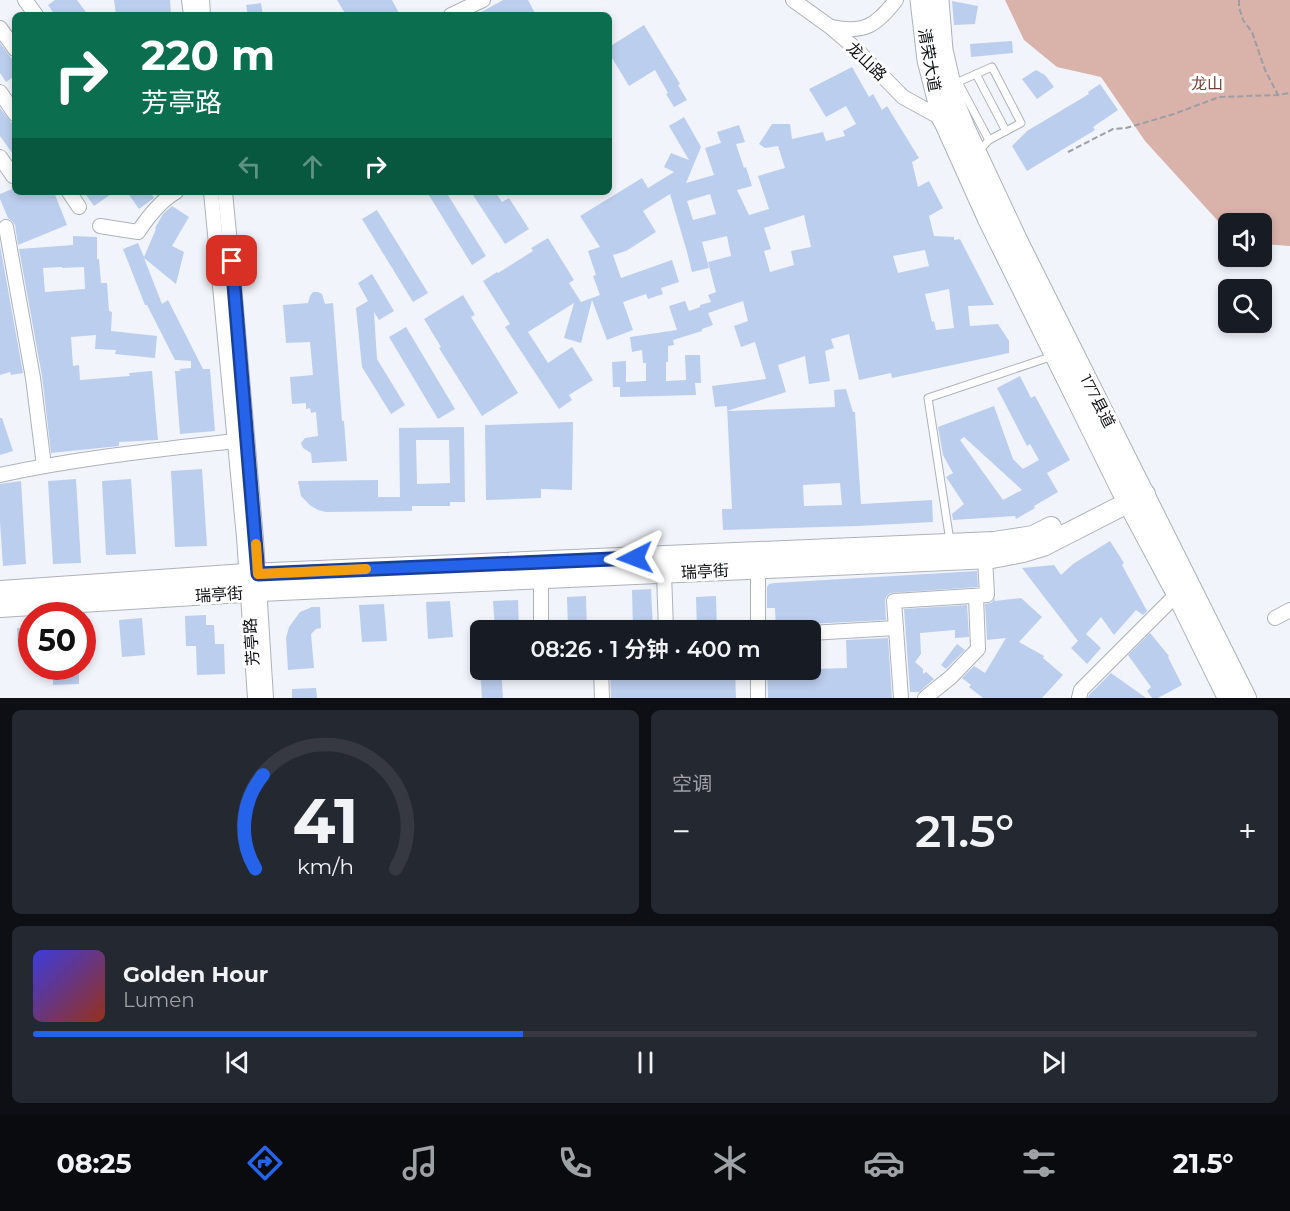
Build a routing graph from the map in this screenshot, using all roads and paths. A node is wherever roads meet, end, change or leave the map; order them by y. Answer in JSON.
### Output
{"nodes":[{"id":1,"x":483,"y":0,"type":"edge"},
{"id":2,"x":793,"y":0,"type":"edge"},
{"id":3,"x":896,"y":0,"type":"edge"},
{"id":4,"x":921,"y":0,"type":"edge"},
{"id":5,"x":938,"y":0,"type":"edge"},
{"id":6,"x":1239,"y":0,"type":"edge"},
{"id":7,"x":457,"y":12,"type":"edge"},
{"id":8,"x":829,"y":26,"type":"junction"},
{"id":9,"x":0,"y":28,"type":"edge"},
{"id":10,"x":12,"y":45,"type":"edge"},
{"id":11,"x":976,"y":74,"type":"junction"},
{"id":12,"x":1290,"y":93,"type":"edge"},
{"id":13,"x":5,"y":94,"type":"edge"},
{"id":14,"x":1278,"y":95,"type":"junction"},
{"id":15,"x":952,"y":101,"type":"junction"},
{"id":16,"x":12,"y":108,"type":"edge"},
{"id":17,"x":1006,"y":131,"type":"junction"},
{"id":18,"x":983,"y":147,"type":"junction"},
{"id":19,"x":1068,"y":152,"type":"dead end"},
{"id":20,"x":0,"y":157,"type":"edge"},
{"id":21,"x":12,"y":175,"type":"edge"},
{"id":22,"x":71,"y":195,"type":"edge"},
{"id":23,"x":168,"y":195,"type":"edge"},
{"id":24,"x":211,"y":195,"type":"edge"},
{"id":25,"x":225,"y":195,"type":"edge"},
{"id":26,"x":79,"y":207,"type":"dead end"},
{"id":27,"x":100,"y":226,"type":"dead end"},
{"id":28,"x":6,"y":227,"type":"dead end"},
{"id":29,"x":1055,"y":355,"type":"junction"},
{"id":30,"x":235,"y":441,"type":"junction"},
{"id":31,"x":44,"y":466,"type":"junction"},
{"id":32,"x":0,"y":475,"type":"edge"},
{"id":33,"x":1134,"y":493,"type":"junction"},
{"id":34,"x":950,"y":544,"type":"junction"},
{"id":35,"x":985,"y":558,"type":"junction"},
{"id":36,"x":758,"y":569,"type":"junction"},
{"id":37,"x":664,"y":573,"type":"junction"},
{"id":38,"x":541,"y":578,"type":"junction"},
{"id":39,"x":253,"y":583,"type":"junction"},
{"id":40,"x":0,"y":591,"type":"edge"},
{"id":41,"x":1177,"y":594,"type":"junction"},
{"id":42,"x":976,"y":596,"type":"junction"},
{"id":43,"x":0,"y":607,"type":"edge"},
{"id":44,"x":1290,"y":610,"type":"edge"},
{"id":45,"x":1275,"y":618,"type":"dead end"},
{"id":46,"x":542,"y":620,"type":"edge"},
{"id":47,"x":666,"y":620,"type":"edge"},
{"id":48,"x":758,"y":620,"type":"edge"},
{"id":49,"x":896,"y":628,"type":"junction"},
{"id":50,"x":821,"y":632,"type":"edge"},
{"id":51,"x":601,"y":680,"type":"edge"},
{"id":52,"x":758,"y":680,"type":"edge"},
{"id":53,"x":255,"y":698,"type":"edge"},
{"id":54,"x":266,"y":698,"type":"edge"},
{"id":55,"x":602,"y":698,"type":"edge"},
{"id":56,"x":758,"y":698,"type":"edge"},
{"id":57,"x":902,"y":698,"type":"edge"},
{"id":58,"x":925,"y":698,"type":"edge"},
{"id":59,"x":1079,"y":698,"type":"edge"},
{"id":60,"x":1228,"y":698,"type":"edge"},
{"id":61,"x":1246,"y":698,"type":"edge"}],
"edges":[{"from":1,"to":7,"type":"street"},
{"from":2,"to":8,"type":"street","name":"龙山路"},
{"from":3,"to":8,"type":"street"},
{"from":4,"to":15,"type":"main road","name":"清荣大道"},
{"from":5,"to":15,"type":"main road","name":"清荣大道"},
{"from":6,"to":14,"type":"path"},
{"from":8,"to":15,"type":"street","name":"龙山路"},
{"from":9,"to":10,"type":"street"},
{"from":11,"to":15,"type":"lane"},
{"from":11,"to":17,"type":"lane"},
{"from":11,"to":17,"type":"lane"},
{"from":12,"to":14,"type":"path"},
{"from":13,"to":16,"type":"street"},
{"from":14,"to":19,"type":"path"},
{"from":15,"to":18,"type":"main road","name":"177县道"},
{"from":15,"to":29,"type":"main road","name":"177县道"},
{"from":17,"to":18,"type":"lane"},
{"from":18,"to":33,"type":"main road","name":"177县道"},
{"from":20,"to":21,"type":"street"},
{"from":22,"to":26,"type":"street"},
{"from":23,"to":27,"type":"street"},
{"from":24,"to":30,"type":"street","name":"芳亭路"},
{"from":25,"to":39,"type":"street","name":"芳亭路"},
{"from":28,"to":31,"type":"street"},
{"from":29,"to":33,"type":"main road","name":"177县道"},
{"from":29,"to":34,"type":"lane"},
{"from":30,"to":31,"type":"street"},
{"from":30,"to":39,"type":"street","name":"芳亭路"},
{"from":31,"to":32,"type":"street"},
{"from":33,"to":34,"type":"main road","name":"瑞亭街"},
{"from":33,"to":35,"type":"main road","name":"瑞亭街"},
{"from":33,"to":41,"type":"main road","name":"177县道"},
{"from":33,"to":61,"type":"main road","name":"177县道"},
{"from":34,"to":39,"type":"main road","name":"瑞亭街"},
{"from":35,"to":36,"type":"main road","name":"瑞亭街"},
{"from":35,"to":42,"type":"street"},
{"from":36,"to":37,"type":"main road","name":"瑞亭街"},
{"from":36,"to":48,"type":"street"},
{"from":37,"to":38,"type":"main road","name":"瑞亭街"},
{"from":37,"to":47,"type":"street"},
{"from":38,"to":39,"type":"main road","name":"瑞亭街"},
{"from":38,"to":46,"type":"street"},
{"from":39,"to":40,"type":"main road","name":"瑞亭街"},
{"from":39,"to":43,"type":"main road","name":"瑞亭街"},
{"from":39,"to":53,"type":"street","name":"芳亭路"},
{"from":39,"to":54,"type":"street","name":"芳亭路"},
{"from":41,"to":59,"type":"street"},
{"from":41,"to":60,"type":"main road","name":"177县道"},
{"from":42,"to":49,"type":"street"},
{"from":42,"to":58,"type":"street"},
{"from":44,"to":45,"type":"street"},
{"from":49,"to":50,"type":"street"},
{"from":49,"to":57,"type":"street"},
{"from":51,"to":55,"type":"street"},
{"from":52,"to":56,"type":"street"}]}
